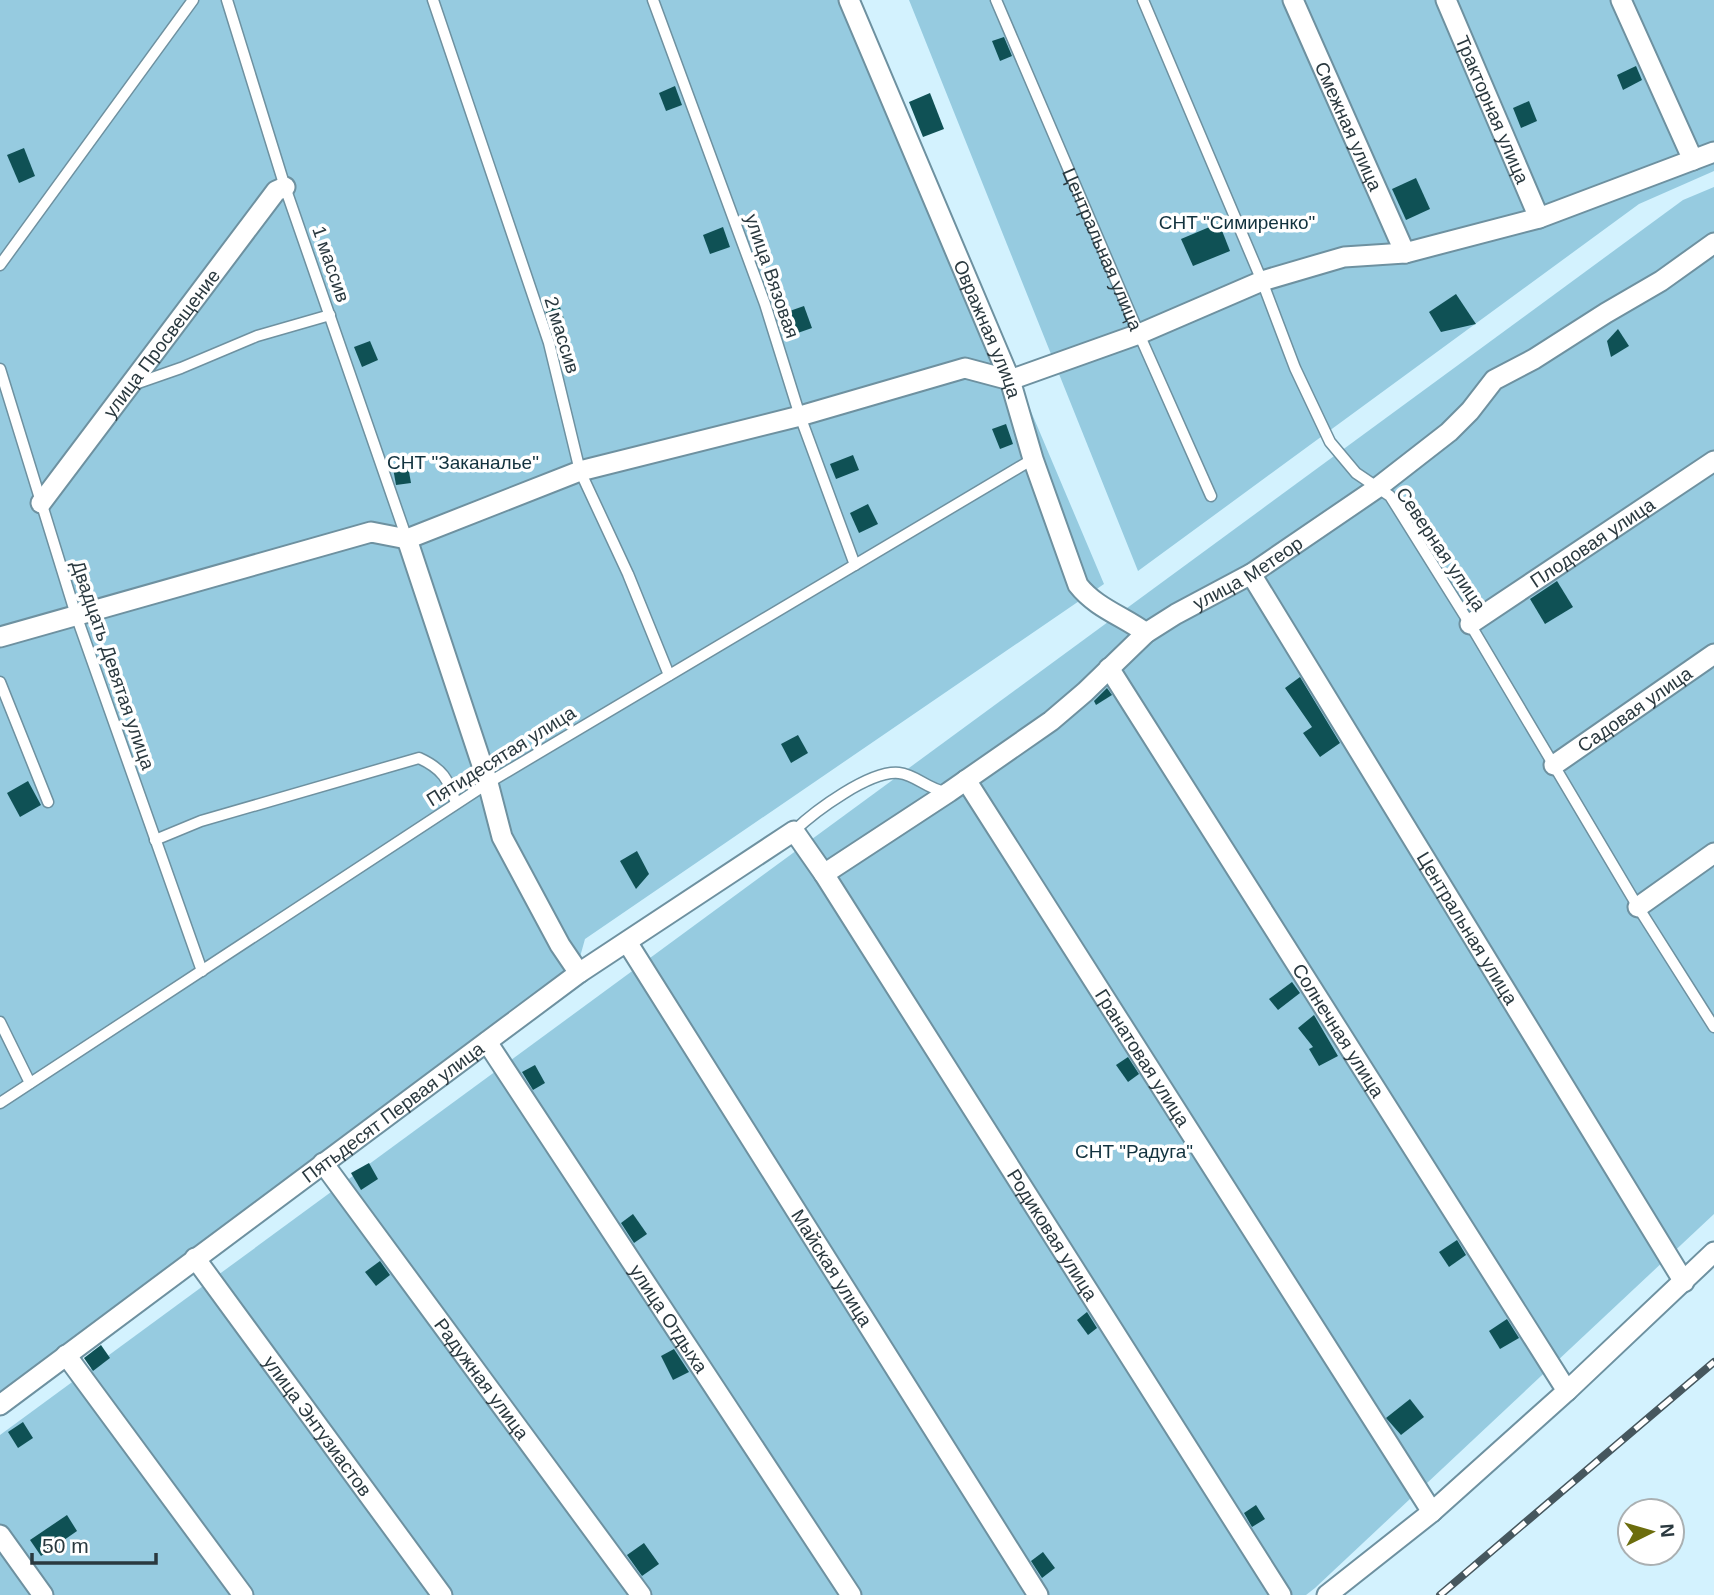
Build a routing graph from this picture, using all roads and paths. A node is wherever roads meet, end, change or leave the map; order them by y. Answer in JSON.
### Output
{"nodes":[{"id":1,"x":193,"y":0,"type":"edge"},
{"id":2,"x":227,"y":0,"type":"edge"},
{"id":3,"x":433,"y":0,"type":"edge"},
{"id":4,"x":653,"y":0,"type":"edge"},
{"id":5,"x":849,"y":0,"type":"edge"},
{"id":6,"x":996,"y":0,"type":"edge"},
{"id":7,"x":1143,"y":0,"type":"edge"},
{"id":8,"x":1293,"y":0,"type":"edge"},
{"id":9,"x":1446,"y":0,"type":"edge"},
{"id":10,"x":1621,"y":0,"type":"edge"},
{"id":11,"x":1714,"y":152,"type":"edge"},
{"id":12,"x":1693,"y":160,"type":"junction"},
{"id":13,"x":285,"y":187,"type":"junction"},
{"id":14,"x":1539,"y":218,"type":"junction"},
{"id":15,"x":1714,"y":243,"type":"edge"},
{"id":16,"x":1405,"y":253,"type":"junction"},
{"id":17,"x":0,"y":265,"type":"edge"},
{"id":18,"x":1262,"y":281,"type":"junction"},
{"id":19,"x":330,"y":315,"type":"junction"},
{"id":20,"x":1139,"y":334,"type":"junction"},
{"id":21,"x":0,"y":369,"type":"edge"},
{"id":22,"x":1010,"y":380,"type":"junction"},
{"id":23,"x":131,"y":386,"type":"junction"},
{"id":24,"x":800,"y":416,"type":"junction"},
{"id":25,"x":1033,"y":459,"type":"junction"},
{"id":26,"x":1714,"y":461,"type":"edge"},
{"id":27,"x":580,"y":471,"type":"junction"},
{"id":28,"x":1377,"y":488,"type":"junction"},
{"id":29,"x":1212,"y":496,"type":"dead end"},
{"id":30,"x":41,"y":503,"type":"junction"},
{"id":31,"x":407,"y":538,"type":"junction"},
{"id":32,"x":855,"y":565,"type":"junction"},
{"id":33,"x":1251,"y":574,"type":"junction"},
{"id":34,"x":76,"y":615,"type":"junction"},
{"id":35,"x":1470,"y":624,"type":"junction"},
{"id":36,"x":1146,"y":633,"type":"junction"},
{"id":37,"x":0,"y":637,"type":"edge"},
{"id":38,"x":1714,"y":654,"type":"edge"},
{"id":39,"x":1109,"y":668,"type":"junction"},
{"id":40,"x":669,"y":675,"type":"junction"},
{"id":41,"x":0,"y":682,"type":"edge"},
{"id":42,"x":1554,"y":765,"type":"junction"},
{"id":43,"x":966,"y":780,"type":"junction"},
{"id":44,"x":488,"y":783,"type":"junction"},
{"id":45,"x":949,"y":792,"type":"junction"},
{"id":46,"x":48,"y":802,"type":"dead end"},
{"id":47,"x":456,"y":803,"type":"junction"},
{"id":48,"x":794,"y":831,"type":"junction"},
{"id":49,"x":155,"y":840,"type":"junction"},
{"id":50,"x":1714,"y":853,"type":"edge"},
{"id":51,"x":824,"y":874,"type":"junction"},
{"id":52,"x":1638,"y":907,"type":"junction"},
{"id":53,"x":627,"y":942,"type":"junction"},
{"id":54,"x":202,"y":971,"type":"junction"},
{"id":55,"x":579,"y":973,"type":"junction"},
{"id":56,"x":0,"y":1022,"type":"edge"},
{"id":57,"x":1714,"y":1027,"type":"edge"},
{"id":58,"x":487,"y":1042,"type":"junction"},
{"id":59,"x":30,"y":1083,"type":"junction"},
{"id":60,"x":0,"y":1103,"type":"edge"},
{"id":61,"x":323,"y":1163,"type":"junction"},
{"id":62,"x":1714,"y":1252,"type":"edge"},
{"id":63,"x":195,"y":1258,"type":"junction"},
{"id":64,"x":1684,"y":1282,"type":"junction"},
{"id":65,"x":66,"y":1355,"type":"junction"},
{"id":66,"x":1567,"y":1391,"type":"junction"},
{"id":67,"x":0,"y":1405,"type":"edge"},
{"id":68,"x":1432,"y":1512,"type":"junction"},
{"id":69,"x":0,"y":1535,"type":"edge"},
{"id":70,"x":43,"y":1595,"type":"edge"},
{"id":71,"x":243,"y":1595,"type":"edge"},
{"id":72,"x":442,"y":1595,"type":"edge"},
{"id":73,"x":641,"y":1595,"type":"edge"},
{"id":74,"x":850,"y":1595,"type":"edge"},
{"id":75,"x":1038,"y":1595,"type":"edge"},
{"id":76,"x":1281,"y":1595,"type":"edge"},
{"id":77,"x":1326,"y":1595,"type":"edge"}],
"edges":[{"from":1,"to":17,"type":"lane"},
{"from":2,"to":13,"type":"lane","name":"1 массив"},
{"from":3,"to":27,"type":"lane","name":"2 массив"},
{"from":4,"to":24,"type":"lane","name":"улица Вязовая"},
{"from":5,"to":22,"type":"street","name":"Овражная улица"},
{"from":6,"to":20,"type":"lane","name":"Центральная улица"},
{"from":7,"to":18,"type":"lane","name":"Северная улица"},
{"from":8,"to":16,"type":"street","name":"Смежная улица"},
{"from":9,"to":14,"type":"street","name":"Тракторная улица"},
{"from":10,"to":12,"type":"street"},
{"from":11,"to":12,"type":"street"},
{"from":12,"to":14,"type":"street"},
{"from":13,"to":19,"type":"lane","name":"1 массив"},
{"from":13,"to":23,"type":"street","name":"улица Просвещение"},
{"from":14,"to":16,"type":"street"},
{"from":15,"to":28,"type":"street","name":"улица Метеор"},
{"from":16,"to":18,"type":"street"},
{"from":18,"to":20,"type":"street"},
{"from":18,"to":28,"type":"lane","name":"Северная улица"},
{"from":19,"to":23,"type":"lane"},
{"from":19,"to":31,"type":"lane","name":"1 массив"},
{"from":20,"to":22,"type":"street"},
{"from":20,"to":29,"type":"lane","name":"Центральная улица"},
{"from":21,"to":30,"type":"lane","name":"Двадцать Девятая улица"},
{"from":22,"to":24,"type":"street"},
{"from":22,"to":25,"type":"street","name":"Овражная улица"},
{"from":23,"to":30,"type":"street","name":"улица Просвещение"},
{"from":24,"to":27,"type":"street"},
{"from":24,"to":32,"type":"lane","name":"улица Вязовая"},
{"from":25,"to":32,"type":"lane","name":"Пятидесятая улица"},
{"from":25,"to":36,"type":"street","name":"Овражная улица"},
{"from":26,"to":35,"type":"street","name":"Плодовая улица"},
{"from":27,"to":31,"type":"street"},
{"from":27,"to":40,"type":"lane","name":"2 массив"},
{"from":28,"to":33,"type":"street","name":"улица Метеор"},
{"from":28,"to":35,"type":"lane","name":"Северная улица"},
{"from":30,"to":34,"type":"lane","name":"Двадцать Девятая улица"},
{"from":31,"to":34,"type":"street"},
{"from":31,"to":44,"type":"street"},
{"from":32,"to":40,"type":"lane","name":"Пятидесятая улица"},
{"from":33,"to":36,"type":"street","name":"улица Метеор"},
{"from":33,"to":64,"type":"street","name":"Центральная улица"},
{"from":34,"to":37,"type":"street"},
{"from":34,"to":49,"type":"lane","name":"Двадцать Девятая улица"},
{"from":35,"to":42,"type":"lane","name":"Северная улица"},
{"from":36,"to":39,"type":"street","name":"улица Метеор"},
{"from":38,"to":42,"type":"street","name":"Садовая улица"},
{"from":39,"to":43,"type":"street","name":"улица Метеор"},
{"from":39,"to":66,"type":"street","name":"Солнечная улица"},
{"from":40,"to":44,"type":"lane","name":"Пятидесятая улица"},
{"from":41,"to":46,"type":"lane"},
{"from":42,"to":52,"type":"lane","name":"Северная улица"},
{"from":43,"to":45,"type":"street","name":"улица Метеор"},
{"from":43,"to":68,"type":"street","name":"Гранатовая улица"},
{"from":44,"to":47,"type":"lane","name":"Пятидесятая улица"},
{"from":44,"to":55,"type":"street"},
{"from":45,"to":48,"type":"lane"},
{"from":45,"to":51,"type":"street","name":"улица Метеор"},
{"from":47,"to":49,"type":"lane"},
{"from":47,"to":54,"type":"lane","name":"Пятидесятая улица"},
{"from":48,"to":51,"type":"street"},
{"from":48,"to":53,"type":"street","name":"Пятьдесят Первая улица"},
{"from":49,"to":54,"type":"lane","name":"Двадцать Девятая улица"},
{"from":50,"to":52,"type":"street"},
{"from":51,"to":76,"type":"street","name":"Родиковая улица"},
{"from":52,"to":57,"type":"lane","name":"Северная улица"},
{"from":53,"to":55,"type":"street","name":"Пятьдесят Первая улица"},
{"from":53,"to":75,"type":"street","name":"Майская улица"},
{"from":54,"to":59,"type":"lane","name":"Пятидесятая улица"},
{"from":55,"to":58,"type":"street","name":"Пятьдесят Первая улица"},
{"from":56,"to":59,"type":"lane"},
{"from":58,"to":61,"type":"street","name":"Пятьдесят Первая улица"},
{"from":58,"to":74,"type":"street","name":"улица Отдыха"},
{"from":59,"to":60,"type":"lane","name":"Пятидесятая улица"},
{"from":61,"to":63,"type":"street","name":"Пятьдесят Первая улица"},
{"from":61,"to":73,"type":"street","name":"Радужная улица"},
{"from":62,"to":64,"type":"street"},
{"from":63,"to":65,"type":"street","name":"Пятьдесят Первая улица"},
{"from":63,"to":72,"type":"street","name":"улица Энтузиастов"},
{"from":64,"to":66,"type":"street"},
{"from":65,"to":67,"type":"street","name":"Пятьдесят Первая улица"},
{"from":65,"to":71,"type":"street"},
{"from":66,"to":68,"type":"street"},
{"from":68,"to":77,"type":"street"},
{"from":69,"to":70,"type":"street"}]}
